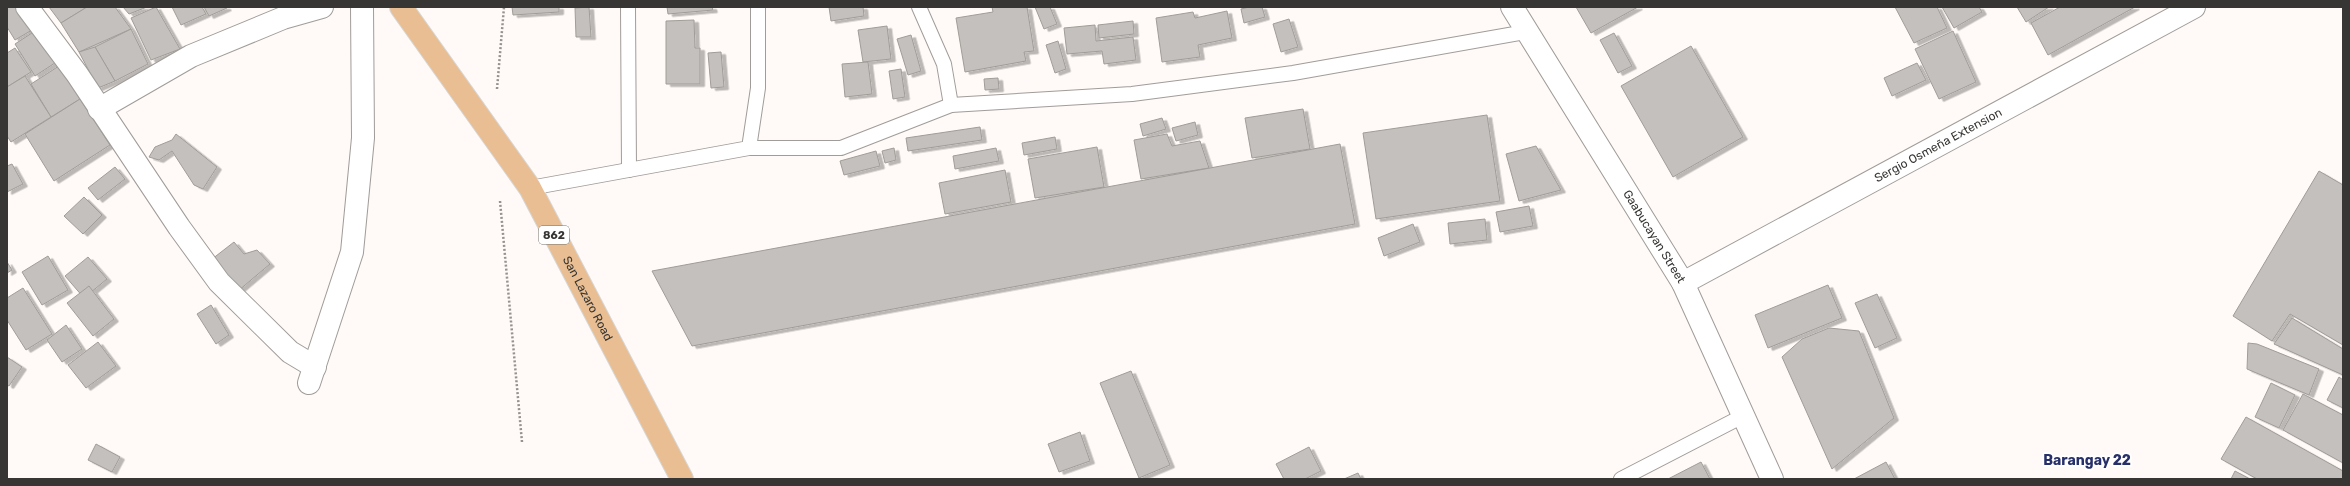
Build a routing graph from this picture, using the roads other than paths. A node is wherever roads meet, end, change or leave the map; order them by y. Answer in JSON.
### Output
{"nodes":[{"id":1,"x":27,"y":7,"type":"edge"},
{"id":2,"x":322,"y":7,"type":"edge"},
{"id":3,"x":362,"y":7,"type":"edge"},
{"id":4,"x":401,"y":7,"type":"edge"},
{"id":5,"x":628,"y":7,"type":"edge"},
{"id":6,"x":758,"y":7,"type":"edge"},
{"id":7,"x":919,"y":7,"type":"edge"},
{"id":8,"x":1512,"y":7,"type":"edge"},
{"id":9,"x":2194,"y":7,"type":"edge"},
{"id":10,"x":1526,"y":32,"type":"junction"},
{"id":11,"x":951,"y":105,"type":"junction"},
{"id":12,"x":99,"y":109,"type":"junction"},
{"id":13,"x":749,"y":148,"type":"junction"},
{"id":14,"x":629,"y":170,"type":"junction"},
{"id":15,"x":530,"y":188,"type":"junction"},
{"id":16,"x":1683,"y":283,"type":"junction"},
{"id":17,"x":1743,"y":416,"type":"junction"},
{"id":18,"x":682,"y":479,"type":"edge"},
{"id":19,"x":1621,"y":479,"type":"edge"},
{"id":20,"x":1772,"y":479,"type":"edge"}],
"edges":[{"from":1,"to":12,"type":"street"},
{"from":2,"to":12,"type":"street"},
{"from":3,"to":12,"type":"street"},
{"from":4,"to":15,"type":"main road","name":"San Lazaro Road","number":"862"},
{"from":5,"to":14,"type":"lane"},
{"from":6,"to":13,"type":"lane"},
{"from":7,"to":11,"type":"lane"},
{"from":8,"to":10,"type":"street","name":"Gaabucayan Street"},
{"from":9,"to":16,"type":"street","name":"Sergio Osmeña Extension"},
{"from":10,"to":11,"type":"lane"},
{"from":10,"to":16,"type":"street","name":"Gaabucayan Street"},
{"from":11,"to":13,"type":"lane"},
{"from":13,"to":14,"type":"lane"},
{"from":14,"to":15,"type":"lane"},
{"from":15,"to":18,"type":"main road","name":"San Lazaro Road","number":"862"},
{"from":16,"to":17,"type":"street","name":"Gaabucayan Street"},
{"from":17,"to":19,"type":"lane"},
{"from":17,"to":20,"type":"street","name":"Gaabucayan Street"}]}
